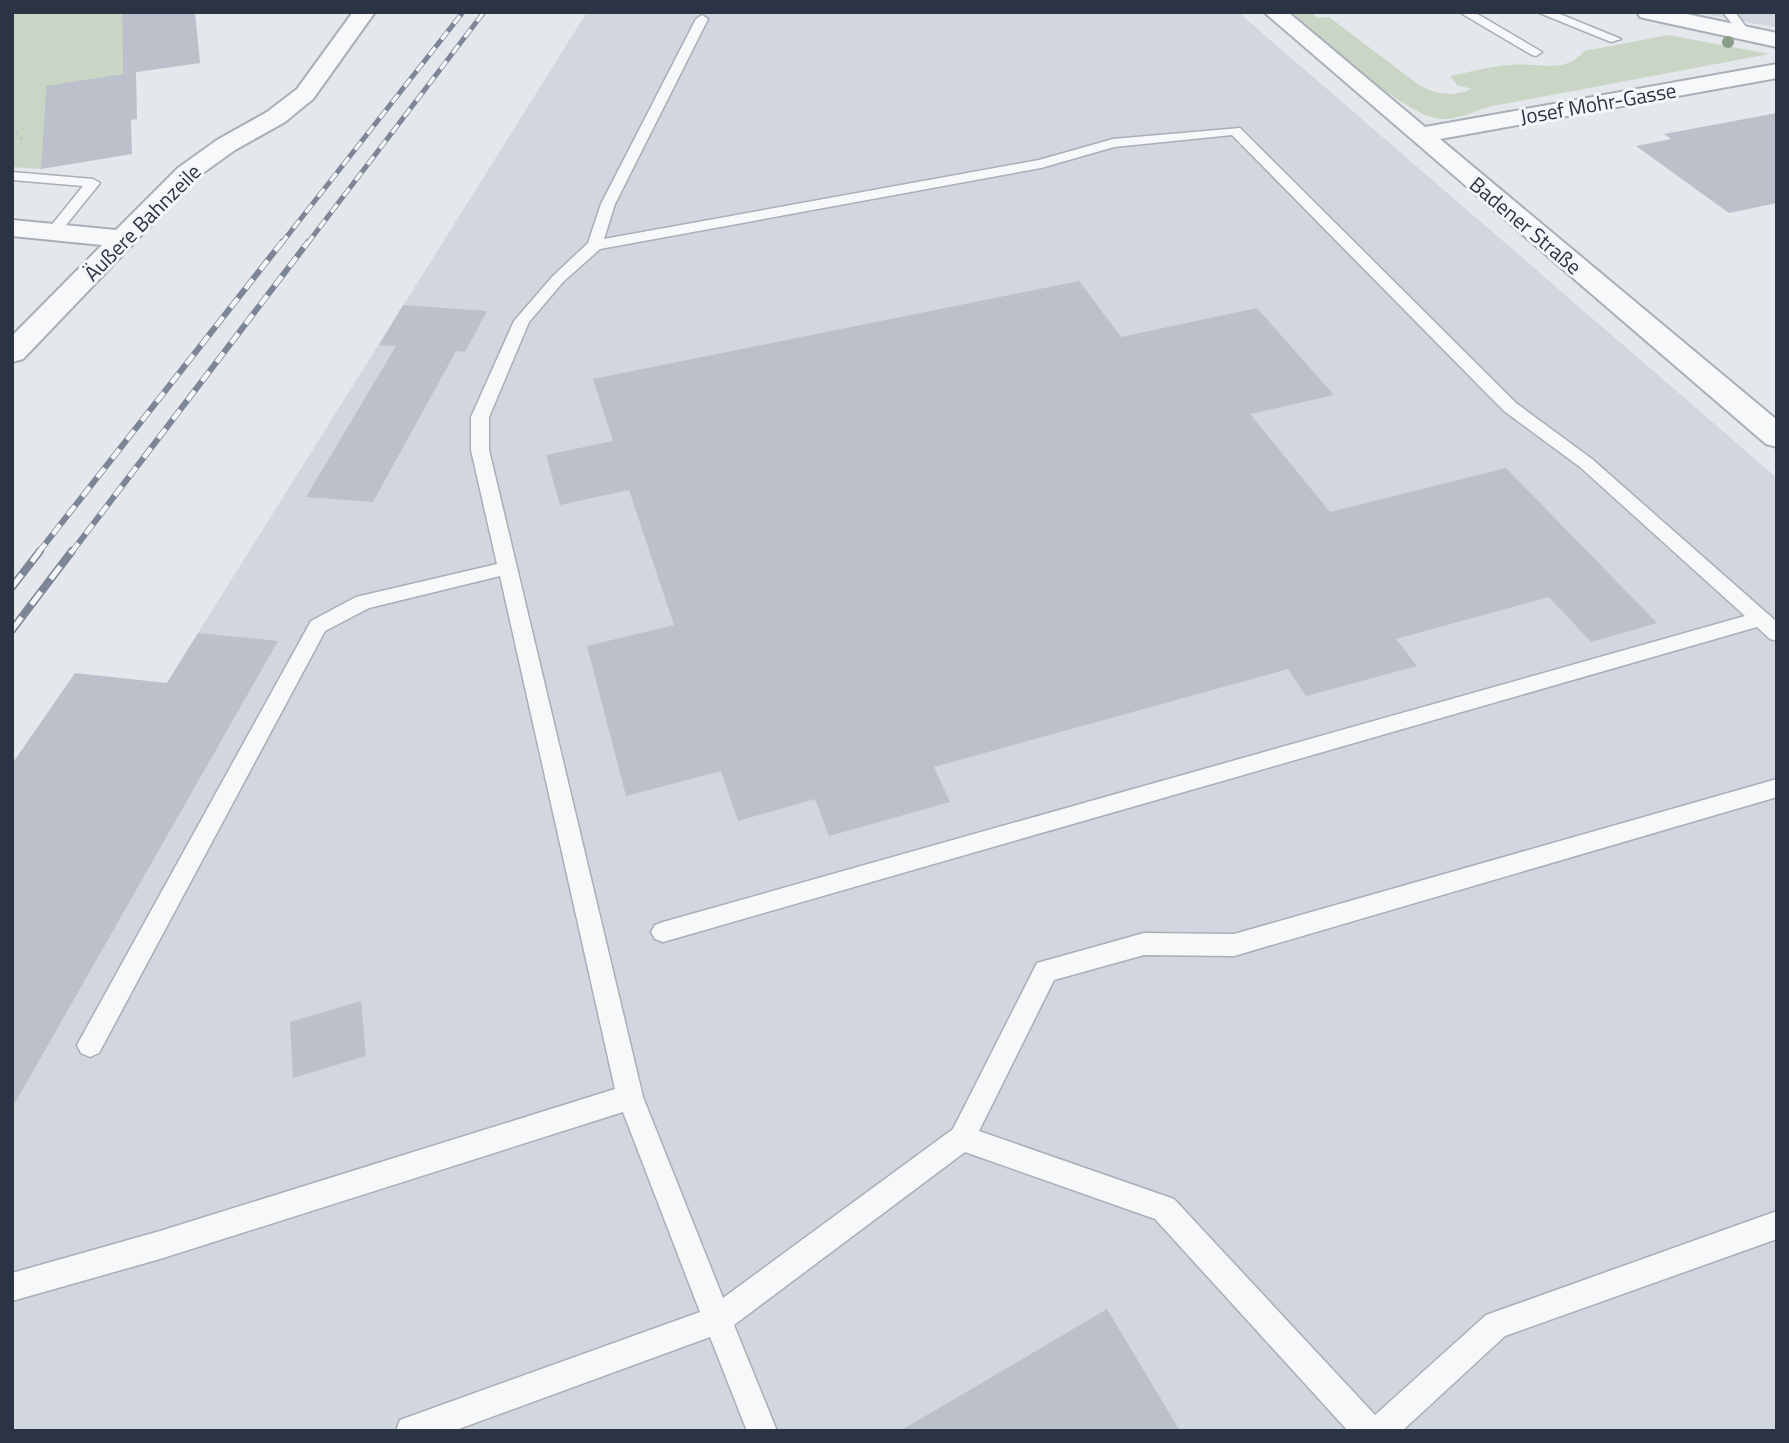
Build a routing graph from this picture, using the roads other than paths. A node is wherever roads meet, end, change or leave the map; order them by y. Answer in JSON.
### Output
{"nodes":[{"id":1,"x":365,"y":12,"type":"edge"},
{"id":2,"x":1275,"y":12,"type":"edge"},
{"id":3,"x":1465,"y":12,"type":"edge"},
{"id":4,"x":1543,"y":12,"type":"edge"},
{"id":5,"x":1648,"y":12,"type":"edge"},
{"id":6,"x":1730,"y":12,"type":"edge"},
{"id":7,"x":702,"y":19,"type":"dead end"},
{"id":8,"x":1746,"y":35,"type":"junction"},
{"id":9,"x":1615,"y":39,"type":"dead end"},
{"id":10,"x":1777,"y":40,"type":"edge"},
{"id":11,"x":1535,"y":52,"type":"dead end"},
{"id":12,"x":1777,"y":71,"type":"edge"},
{"id":13,"x":1420,"y":135,"type":"junction"},
{"id":14,"x":12,"y":176,"type":"edge"},
{"id":15,"x":12,"y":228,"type":"edge"},
{"id":16,"x":53,"y":232,"type":"junction"},
{"id":17,"x":124,"y":239,"type":"junction"},
{"id":18,"x":595,"y":246,"type":"junction"},
{"id":19,"x":12,"y":353,"type":"edge"},
{"id":20,"x":1777,"y":437,"type":"edge"},
{"id":21,"x":507,"y":568,"type":"junction"},
{"id":22,"x":1769,"y":626,"type":"edge"},
{"id":23,"x":1777,"y":788,"type":"edge"},
{"id":24,"x":663,"y":932,"type":"dead end"},
{"id":25,"x":90,"y":1045,"type":"dead end"},
{"id":26,"x":630,"y":1097,"type":"junction"},
{"id":27,"x":962,"y":1138,"type":"junction"},
{"id":28,"x":1777,"y":1225,"type":"edge"},
{"id":29,"x":12,"y":1287,"type":"edge"},
{"id":30,"x":717,"y":1320,"type":"junction"},
{"id":31,"x":411,"y":1431,"type":"edge"},
{"id":32,"x":762,"y":1431,"type":"edge"},
{"id":33,"x":1368,"y":1431,"type":"edge"},
{"id":34,"x":1379,"y":1431,"type":"edge"}],
"edges":[{"from":1,"to":17,"type":"street","name":"Äußere Bahnzeile"},
{"from":2,"to":13,"type":"street","name":"Badener Straße"},
{"from":3,"to":11,"type":"lane"},
{"from":4,"to":9,"type":"lane"},
{"from":5,"to":8,"type":"street"},
{"from":6,"to":8,"type":"lane"},
{"from":7,"to":18,"type":"lane"},
{"from":8,"to":10,"type":"street"},
{"from":12,"to":13,"type":"street","name":"Josef Mohr-Gasse"},
{"from":13,"to":20,"type":"street","name":"Badener Straße"},
{"from":14,"to":16,"type":"lane"},
{"from":15,"to":16,"type":"street"},
{"from":16,"to":17,"type":"street"},
{"from":17,"to":19,"type":"street","name":"Äußere Bahnzeile"},
{"from":18,"to":21,"type":"lane"},
{"from":18,"to":22,"type":"lane"},
{"from":21,"to":25,"type":"lane"},
{"from":21,"to":26,"type":"lane"},
{"from":22,"to":24,"type":"lane"},
{"from":23,"to":27,"type":"lane"},
{"from":26,"to":29,"type":"lane"},
{"from":26,"to":30,"type":"lane"},
{"from":27,"to":30,"type":"lane"},
{"from":27,"to":33,"type":"lane"},
{"from":28,"to":34,"type":"lane"},
{"from":30,"to":31,"type":"lane"},
{"from":30,"to":32,"type":"lane"}]}
